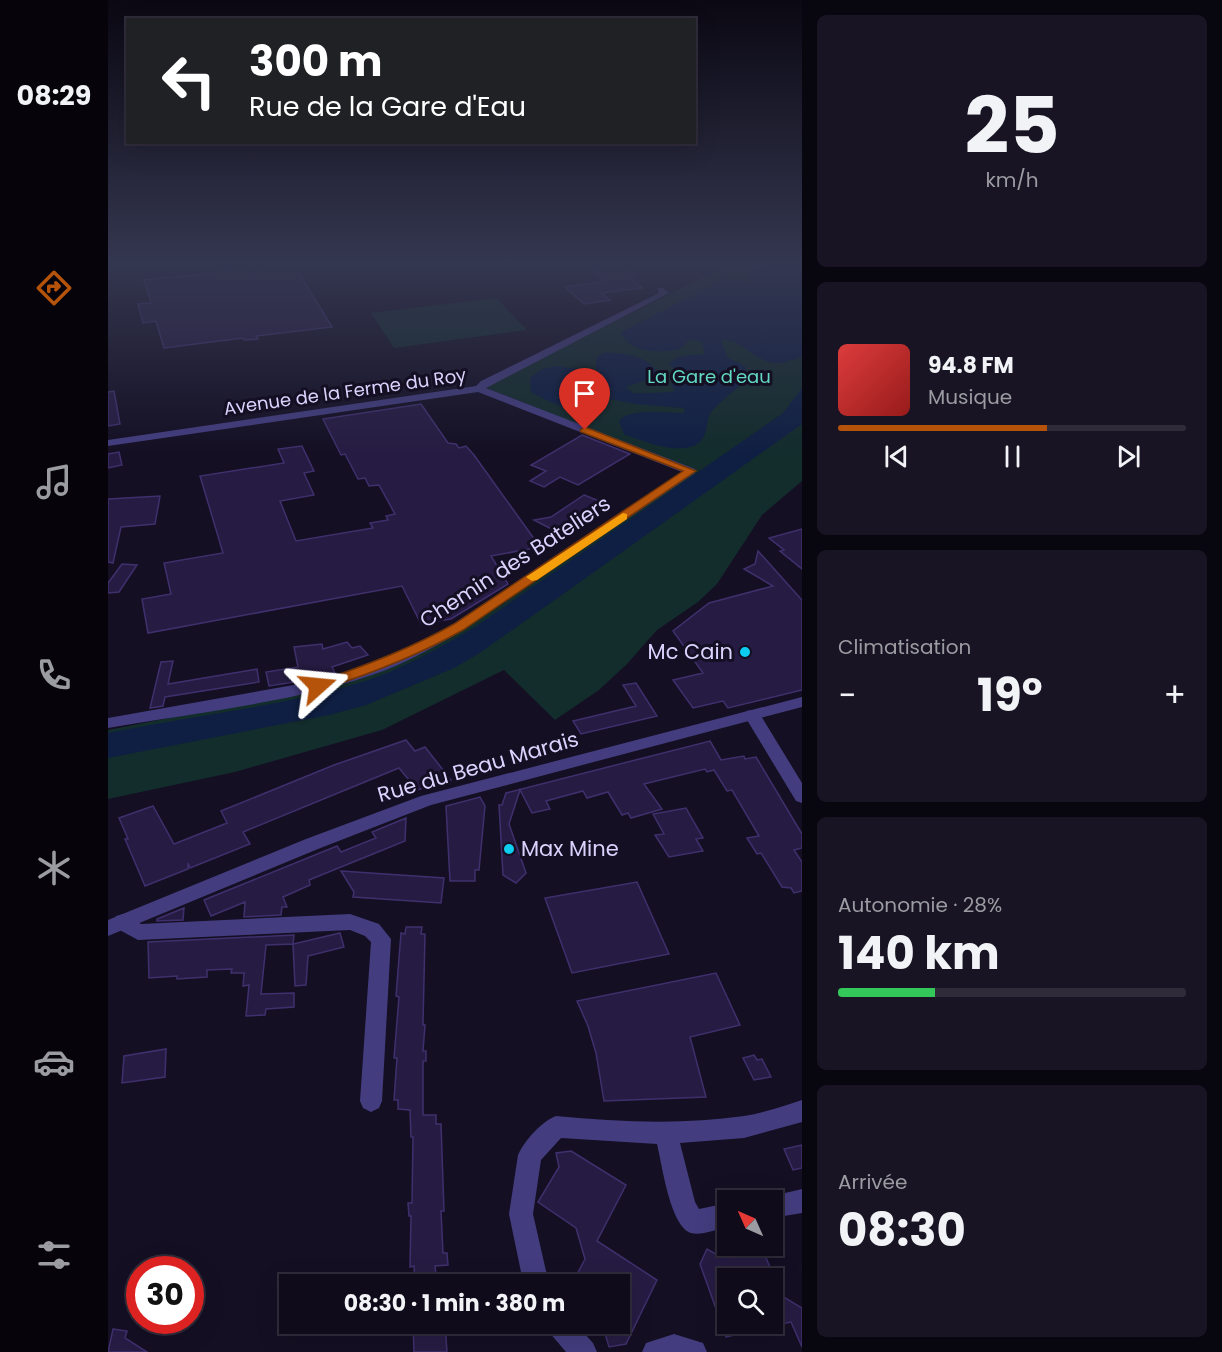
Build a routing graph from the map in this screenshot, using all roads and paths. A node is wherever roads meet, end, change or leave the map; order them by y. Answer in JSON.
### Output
{"nodes":[{"id":1,"x":595,"y":328,"type":"edge"},
{"id":2,"x":479,"y":389,"type":"junction"},
{"id":3,"x":108,"y":443,"type":"edge"},
{"id":4,"x":802,"y":702,"type":"edge"},
{"id":5,"x":752,"y":715,"type":"junction"},
{"id":6,"x":108,"y":723,"type":"edge"},
{"id":7,"x":802,"y":797,"type":"edge"},
{"id":8,"x":116,"y":925,"type":"edge"},
{"id":9,"x":371,"y":1101,"type":"dead end"},
{"id":10,"x":802,"y":1111,"type":"edge"},
{"id":11,"x":666,"y":1133,"type":"junction"},
{"id":12,"x":802,"y":1201,"type":"edge"},
{"id":13,"x":783,"y":1204,"type":"edge"},
{"id":14,"x":717,"y":1217,"type":"edge"},
{"id":15,"x":536,"y":1274,"type":"edge"},
{"id":16,"x":568,"y":1334,"type":"edge"},
{"id":17,"x":584,"y":1352,"type":"edge"},
{"id":18,"x":655,"y":1352,"type":"edge"},
{"id":19,"x":694,"y":1352,"type":"edge"}],
"edges":[{"from":1,"to":2,"type":"street","name":"Avenue de la Ferme du Roy"},
{"from":2,"to":3,"type":"street","name":"Avenue de la Ferme du Roy"},
{"from":2,"to":6,"type":"street","name":"Chemin des Bateliers"},
{"from":4,"to":5,"type":"street","name":"Rue du Beau Marais"},
{"from":5,"to":7,"type":"street"},
{"from":5,"to":8,"type":"street","name":"Rue du Beau Marais"},
{"from":8,"to":9,"type":"street"},
{"from":10,"to":11,"type":"street"},
{"from":11,"to":14,"type":"street"},
{"from":11,"to":15,"type":"street"},
{"from":12,"to":13,"type":"street"},
{"from":16,"to":17,"type":"street"},
{"from":18,"to":19,"type":"street"}]}
